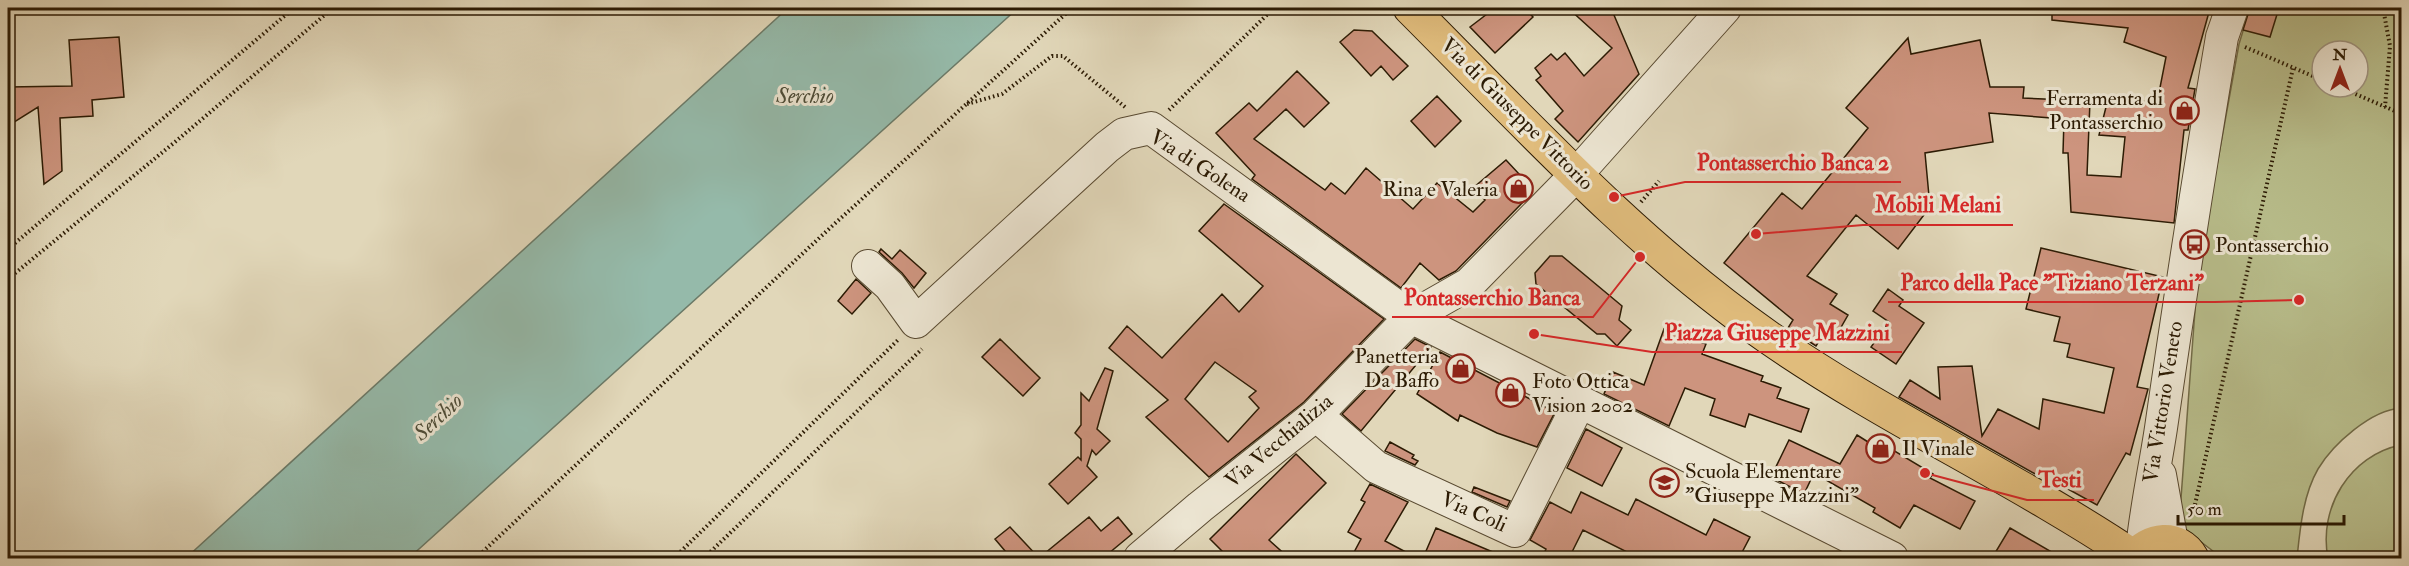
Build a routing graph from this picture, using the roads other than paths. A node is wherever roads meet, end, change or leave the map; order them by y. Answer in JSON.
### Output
{"nodes":[{"id":1,"x":1725,"y":8,"type":"edge"},
{"id":2,"x":2232,"y":8,"type":"edge"},
{"id":3,"x":1423,"y":12,"type":"edge"},
{"id":4,"x":1576,"y":175,"type":"junction"},
{"id":5,"x":868,"y":266,"type":"dead end"},
{"id":6,"x":1411,"y":317,"type":"junction"},
{"id":7,"x":1579,"y":402,"type":"junction"},
{"id":8,"x":1316,"y":415,"type":"junction"},
{"id":9,"x":2165,"y":554,"type":"edge"},
{"id":10,"x":1140,"y":558,"type":"edge"},
{"id":11,"x":1892,"y":558,"type":"edge"}],
"edges":[{"from":1,"to":4,"type":"street","name":"Via Vecchializia"},
{"from":2,"to":9,"type":"street","name":"Via Vittorio Veneto"},
{"from":3,"to":4,"type":"main road","name":"Via di Giuseppe Vittorio"},
{"from":4,"to":6,"type":"street","name":"Via Vecchializia"},
{"from":4,"to":9,"type":"main road","name":"Via di Giuseppe Vittorio"},
{"from":5,"to":6,"type":"street","name":"Via di Golena"},
{"from":6,"to":7,"type":"street","name":"Via di Golena"},
{"from":6,"to":8,"type":"street","name":"Via Vecchializia"},
{"from":7,"to":8,"type":"street","name":"Via Coli"},
{"from":7,"to":11,"type":"street","name":"Via di Golena"},
{"from":8,"to":10,"type":"street","name":"Via Vecchializia"}]}
